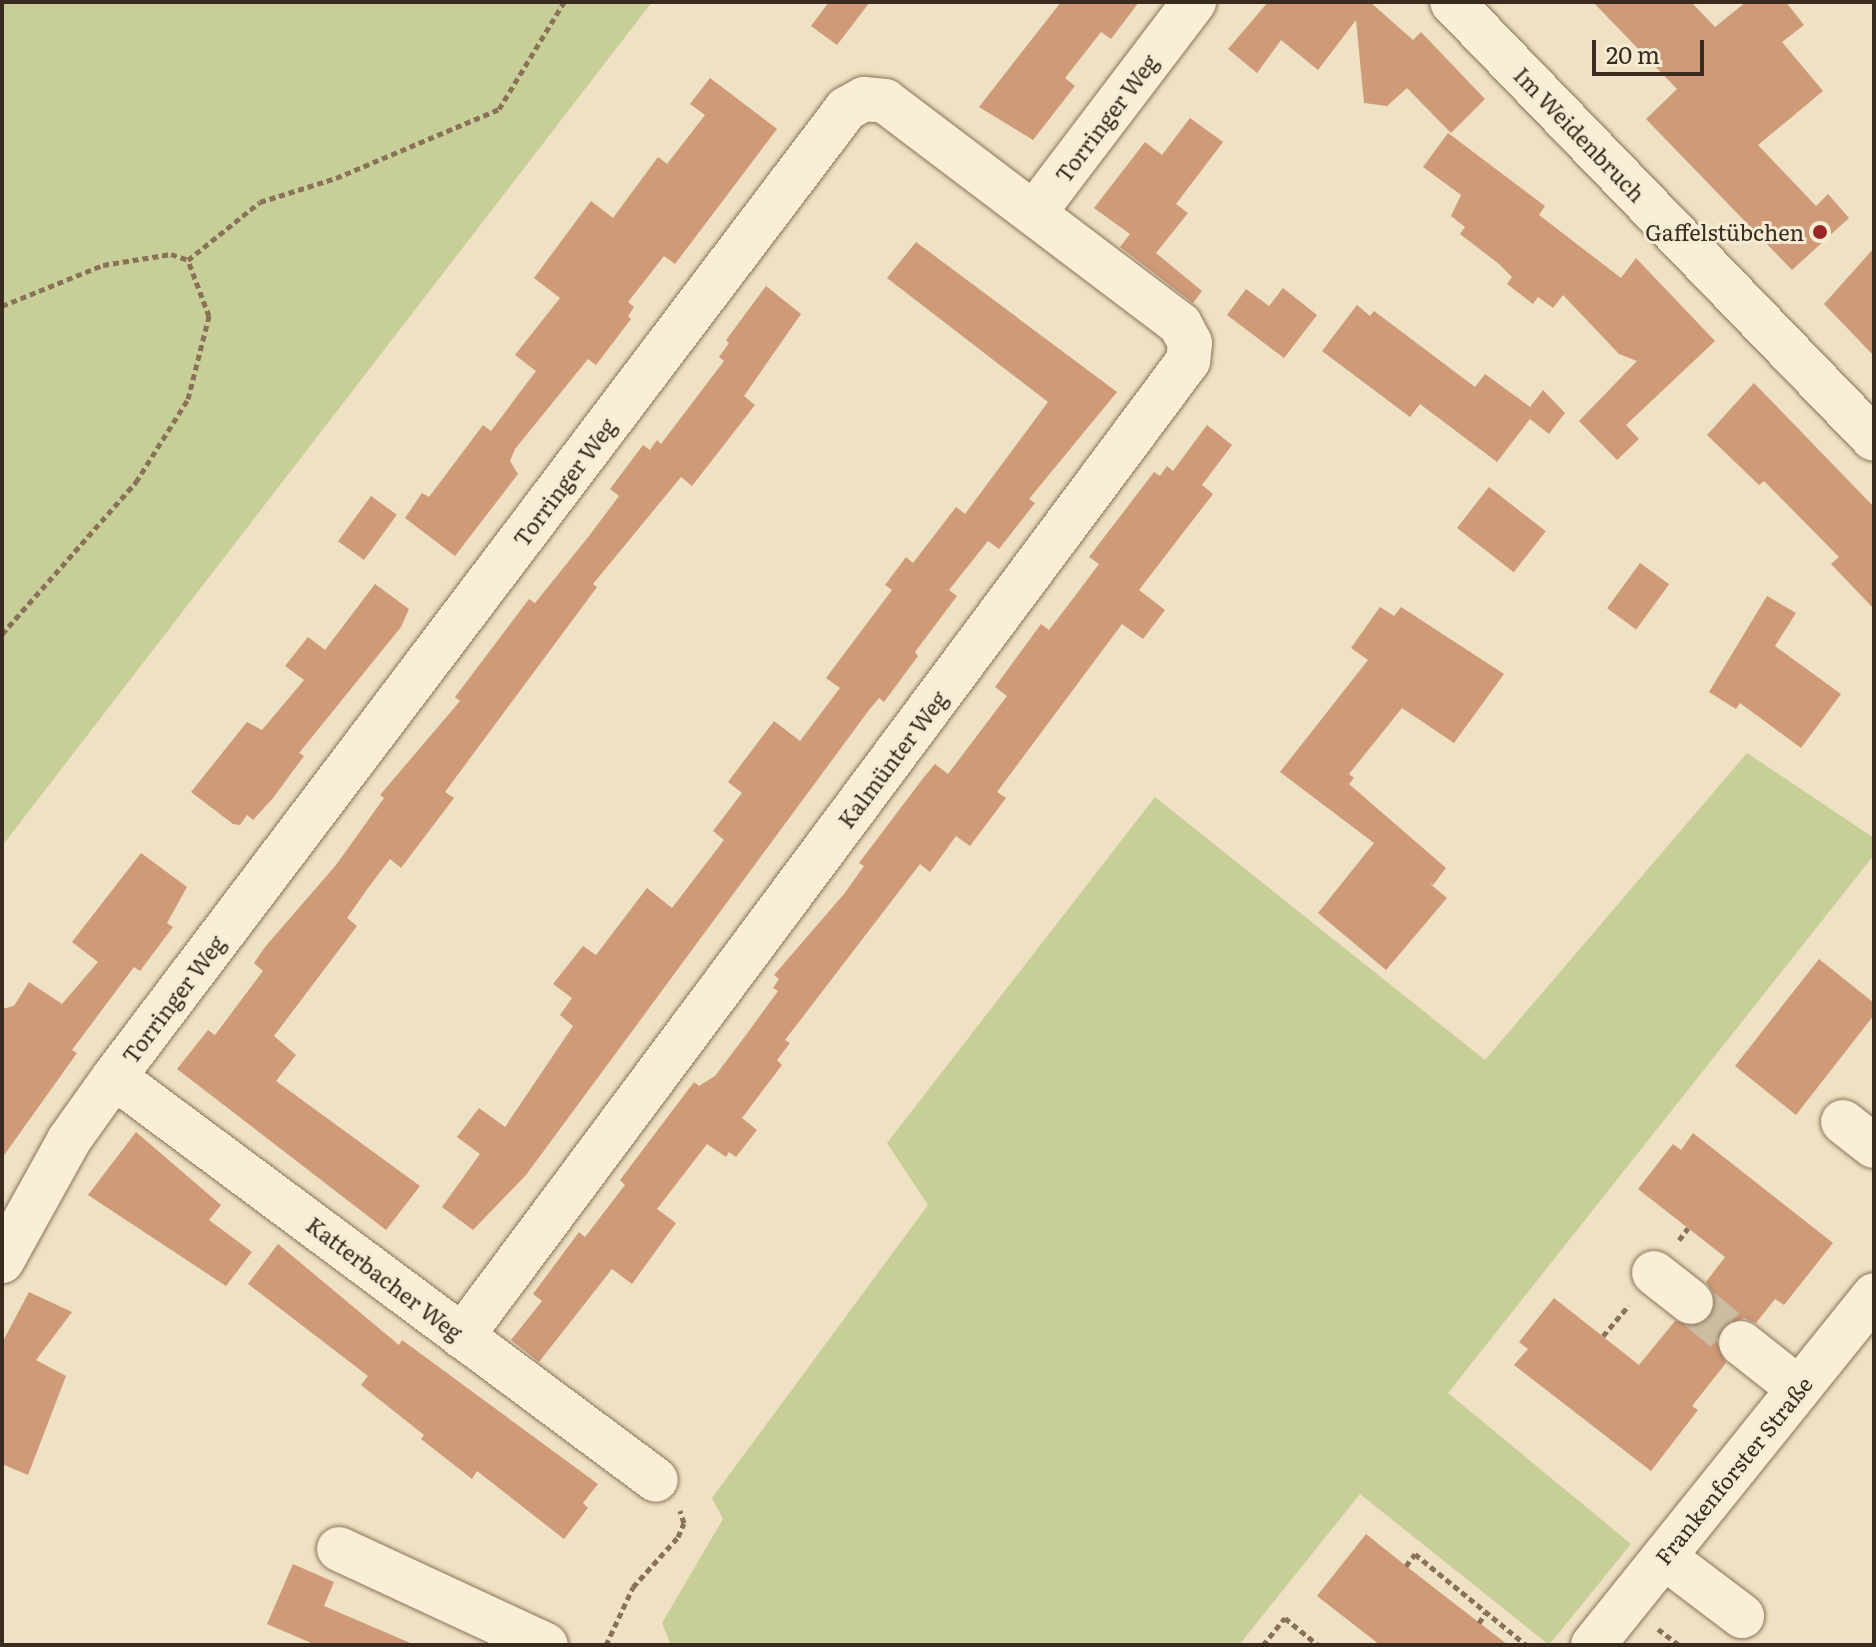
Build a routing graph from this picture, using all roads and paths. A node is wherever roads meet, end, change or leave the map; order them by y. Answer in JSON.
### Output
{"nodes":[{"id":1,"x":564,"y":2,"type":"edge"},
{"id":2,"x":1194,"y":2,"type":"edge"},
{"id":3,"x":1452,"y":2,"type":"edge"},
{"id":4,"x":1034,"y":213,"type":"junction"},
{"id":5,"x":188,"y":260,"type":"junction"},
{"id":6,"x":2,"y":306,"type":"edge"},
{"id":7,"x":1874,"y":439,"type":"edge"},
{"id":8,"x":2,"y":634,"type":"edge"},
{"id":9,"x":114,"y":1077,"type":"junction"},
{"id":10,"x":2,"y":1261,"type":"edge"},
{"id":11,"x":1654,"y":1273,"type":"dead end"},
{"id":12,"x":1874,"y":1295,"type":"edge"},
{"id":13,"x":1691,"y":1302,"type":"tunnel mouth"},
{"id":14,"x":462,"y":1336,"type":"junction"},
{"id":15,"x":1741,"y":1343,"type":"tunnel mouth"},
{"id":16,"x":1798,"y":1388,"type":"junction"},
{"id":17,"x":656,"y":1480,"type":"joint"},
{"id":18,"x":339,"y":1549,"type":"dead end"},
{"id":19,"x":1664,"y":1557,"type":"junction"},
{"id":20,"x":1406,"y":1566,"type":"dead end"},
{"id":21,"x":1486,"y":1612,"type":"junction"},
{"id":22,"x":1742,"y":1616,"type":"dead end"},
{"id":23,"x":1479,"y":1623,"type":"dead end"},
{"id":24,"x":546,"y":1645,"type":"edge"},
{"id":25,"x":606,"y":1645,"type":"edge"},
{"id":26,"x":1263,"y":1645,"type":"edge"},
{"id":27,"x":1318,"y":1645,"type":"edge"},
{"id":28,"x":1526,"y":1645,"type":"edge"},
{"id":29,"x":1593,"y":1645,"type":"edge"}],
"edges":[{"from":1,"to":5,"type":"path"},
{"from":2,"to":4,"type":"street","name":"Torringer Weg"},
{"from":3,"to":7,"type":"street","name":"Im Weidenbruch"},
{"from":4,"to":9,"type":"street","name":"Torringer Weg"},
{"from":4,"to":14,"type":"street","name":"Kalmünter Weg"},
{"from":5,"to":6,"type":"path"},
{"from":5,"to":8,"type":"path"},
{"from":9,"to":10,"type":"street","name":"Torringer Weg"},
{"from":9,"to":14,"type":"street","name":"Katterbacher Weg"},
{"from":11,"to":13,"type":"street"},
{"from":12,"to":16,"type":"street","name":"Frankenforster Straße"},
{"from":14,"to":17,"type":"street","name":"Katterbacher Weg"},
{"from":15,"to":16,"type":"street"},
{"from":16,"to":19,"type":"street","name":"Frankenforster Straße"},
{"from":17,"to":25,"type":"path"},
{"from":18,"to":24,"type":"street"},
{"from":19,"to":22,"type":"street"},
{"from":19,"to":29,"type":"street","name":"Frankenforster Straße"},
{"from":20,"to":21,"type":"path"},
{"from":21,"to":23,"type":"path"},
{"from":21,"to":28,"type":"path"},
{"from":26,"to":27,"type":"path"}]}
